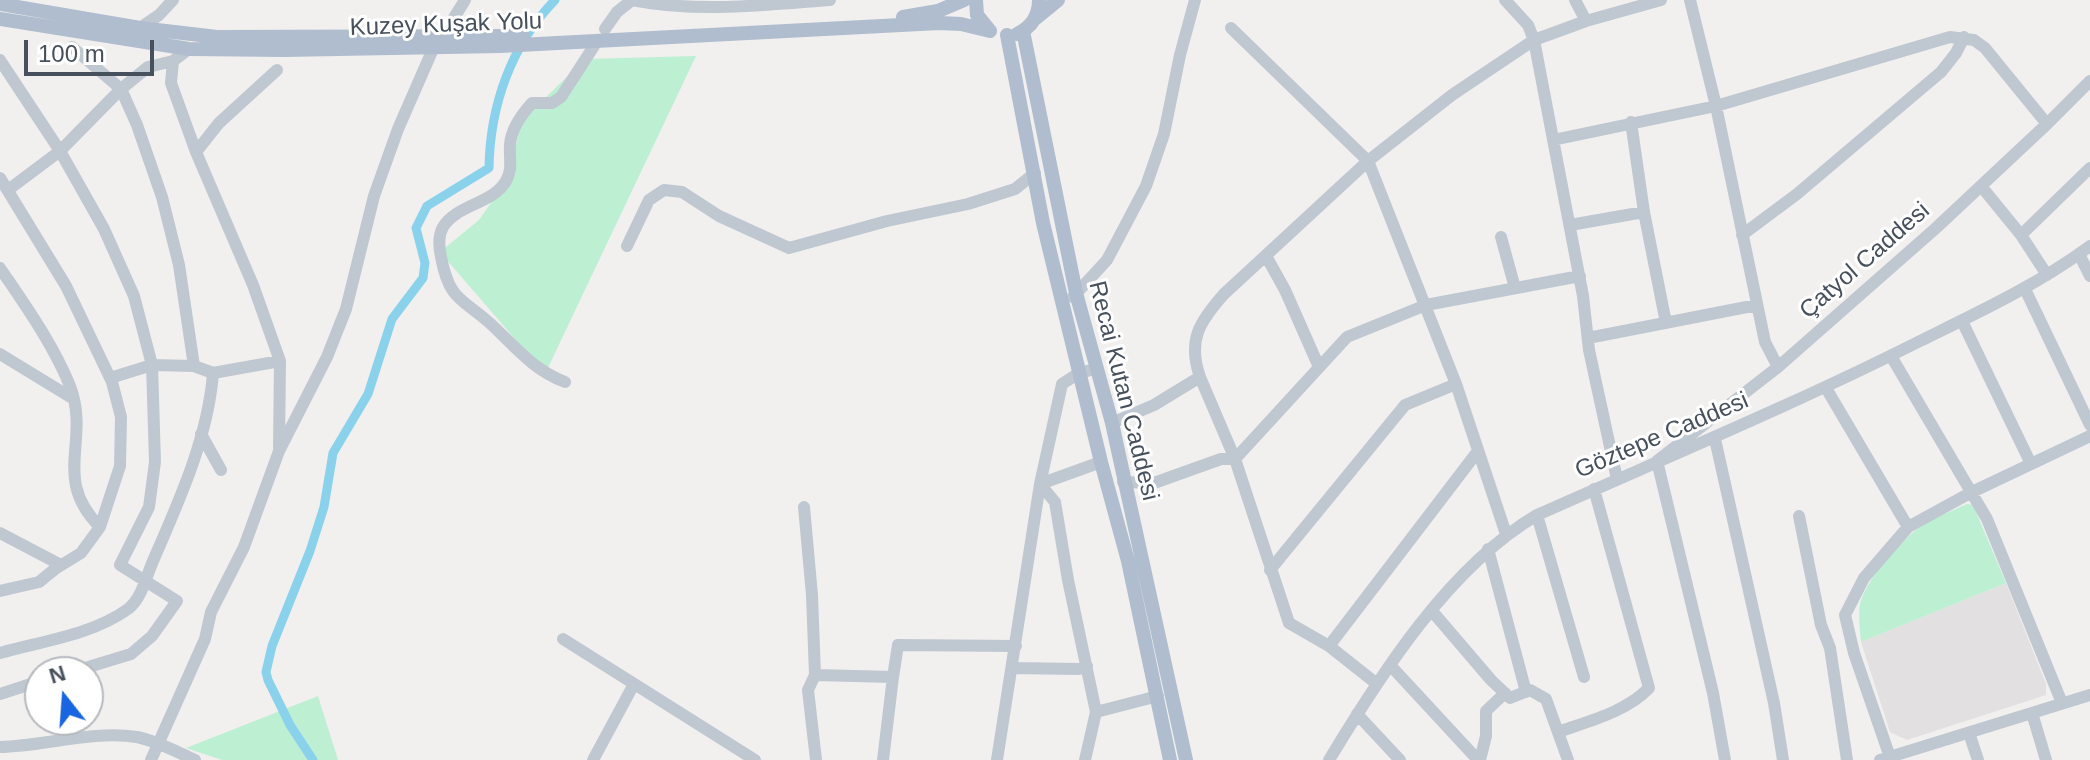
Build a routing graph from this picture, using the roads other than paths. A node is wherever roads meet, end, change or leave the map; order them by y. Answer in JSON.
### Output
{"nodes":[{"id":1,"x":160,"y":0,"type":"edge"},
{"id":2,"x":173,"y":0,"type":"edge"},
{"id":3,"x":465,"y":0,"type":"edge"},
{"id":4,"x":830,"y":0,"type":"edge"},
{"id":5,"x":964,"y":0,"type":"edge"},
{"id":6,"x":976,"y":0,"type":"edge"},
{"id":7,"x":1039,"y":0,"type":"edge"},
{"id":8,"x":1058,"y":0,"type":"edge"},
{"id":9,"x":1195,"y":0,"type":"edge"},
{"id":10,"x":1505,"y":0,"type":"edge"},
{"id":11,"x":1575,"y":0,"type":"edge"},
{"id":12,"x":1661,"y":0,"type":"edge"},
{"id":13,"x":1690,"y":0,"type":"edge"},
{"id":14,"x":10,"y":4,"type":"edge"},
{"id":15,"x":32,"y":5,"type":"edge"},
{"id":16,"x":159,"y":15,"type":"junction"},
{"id":17,"x":1036,"y":18,"type":"junction"},
{"id":18,"x":0,"y":19,"type":"edge"},
{"id":19,"x":1586,"y":21,"type":"junction"},
{"id":20,"x":140,"y":28,"type":"junction"},
{"id":21,"x":1231,"y":28,"type":"dead end"},
{"id":22,"x":605,"y":29,"type":"dead end"},
{"id":23,"x":165,"y":31,"type":"junction"},
{"id":24,"x":990,"y":31,"type":"junction"},
{"id":25,"x":1023,"y":31,"type":"junction"},
{"id":26,"x":1007,"y":35,"type":"junction"},
{"id":27,"x":1964,"y":37,"type":"junction"},
{"id":28,"x":546,"y":39,"type":"junction"},
{"id":29,"x":1534,"y":40,"type":"junction"},
{"id":30,"x":438,"y":43,"type":"junction"},
{"id":31,"x":594,"y":46,"type":"dead end"},
{"id":32,"x":72,"y":47,"type":"dead end"},
{"id":33,"x":189,"y":49,"type":"junction"},
{"id":34,"x":0,"y":60,"type":"edge"},
{"id":35,"x":173,"y":61,"type":"junction"},
{"id":36,"x":277,"y":70,"type":"dead end"},
{"id":37,"x":2090,"y":81,"type":"edge"},
{"id":38,"x":121,"y":89,"type":"junction"},
{"id":39,"x":1716,"y":106,"type":"junction"},
{"id":40,"x":1631,"y":122,"type":"junction"},
{"id":41,"x":2047,"y":124,"type":"junction"},
{"id":42,"x":1553,"y":140,"type":"junction"},
{"id":43,"x":60,"y":151,"type":"junction"},
{"id":44,"x":196,"y":152,"type":"junction"},
{"id":45,"x":1368,"y":161,"type":"junction"},
{"id":46,"x":2090,"y":168,"type":"edge"},
{"id":47,"x":1035,"y":173,"type":"junction"},
{"id":48,"x":3,"y":185,"type":"edge"},
{"id":49,"x":1981,"y":186,"type":"junction"},
{"id":50,"x":1644,"y":212,"type":"junction"},
{"id":51,"x":1570,"y":225,"type":"junction"},
{"id":52,"x":1742,"y":235,"type":"junction"},
{"id":53,"x":2021,"y":235,"type":"junction"},
{"id":54,"x":1501,"y":237,"type":"dead end"},
{"id":55,"x":627,"y":246,"type":"dead end"},
{"id":56,"x":2085,"y":250,"type":"edge"},
{"id":57,"x":1266,"y":256,"type":"junction"},
{"id":58,"x":0,"y":268,"type":"edge"},
{"id":59,"x":2047,"y":275,"type":"junction"},
{"id":60,"x":1580,"y":276,"type":"junction"},
{"id":61,"x":2090,"y":276,"type":"edge"},
{"id":62,"x":1515,"y":288,"type":"junction"},
{"id":63,"x":2025,"y":289,"type":"junction"},
{"id":64,"x":1076,"y":293,"type":"junction"},
{"id":65,"x":1426,"y":305,"type":"junction"},
{"id":66,"x":1757,"y":305,"type":"junction"},
{"id":67,"x":1064,"y":309,"type":"junction"},
{"id":68,"x":1962,"y":321,"type":"junction"},
{"id":69,"x":1666,"y":323,"type":"junction"},
{"id":70,"x":1588,"y":338,"type":"junction"},
{"id":71,"x":0,"y":354,"type":"edge"},
{"id":72,"x":1891,"y":356,"type":"junction"},
{"id":73,"x":280,"y":361,"type":"junction"},
{"id":74,"x":152,"y":365,"type":"junction"},
{"id":75,"x":194,"y":366,"type":"junction"},
{"id":76,"x":1319,"y":367,"type":"junction"},
{"id":77,"x":1778,"y":367,"type":"junction"},
{"id":78,"x":1095,"y":369,"type":"junction"},
{"id":79,"x":213,"y":373,"type":"junction"},
{"id":80,"x":1079,"y":373,"type":"junction"},
{"id":81,"x":1200,"y":377,"type":"junction"},
{"id":82,"x":110,"y":378,"type":"junction"},
{"id":83,"x":565,"y":382,"type":"dead end"},
{"id":84,"x":1456,"y":384,"type":"junction"},
{"id":85,"x":1826,"y":388,"type":"junction"},
{"id":86,"x":67,"y":395,"type":"junction"},
{"id":87,"x":1112,"y":423,"type":"junction"},
{"id":88,"x":2090,"y":425,"type":"edge"},
{"id":89,"x":201,"y":434,"type":"junction"},
{"id":90,"x":2090,"y":436,"type":"edge"},
{"id":91,"x":1715,"y":439,"type":"junction"},
{"id":92,"x":279,"y":451,"type":"junction"},
{"id":93,"x":1478,"y":451,"type":"junction"},
{"id":94,"x":1235,"y":459,"type":"junction"},
{"id":95,"x":1657,"y":461,"type":"junction"},
{"id":96,"x":1101,"y":462,"type":"junction"},
{"id":97,"x":2031,"y":464,"type":"junction"},
{"id":98,"x":221,"y":470,"type":"dead end"},
{"id":99,"x":1617,"y":479,"type":"junction"},
{"id":100,"x":1123,"y":482,"type":"junction"},
{"id":101,"x":1040,"y":484,"type":"junction"},
{"id":102,"x":1594,"y":489,"type":"junction"},
{"id":103,"x":1972,"y":492,"type":"junction"},
{"id":104,"x":804,"y":507,"type":"dead end"},
{"id":105,"x":1537,"y":515,"type":"junction"},
{"id":106,"x":1799,"y":516,"type":"dead end"},
{"id":107,"x":100,"y":527,"type":"junction"},
{"id":108,"x":1908,"y":527,"type":"junction"},
{"id":109,"x":0,"y":533,"type":"edge"},
{"id":110,"x":1506,"y":534,"type":"junction"},
{"id":111,"x":1488,"y":549,"type":"junction"},
{"id":112,"x":61,"y":565,"type":"junction"},
{"id":113,"x":1270,"y":570,"type":"junction"},
{"id":114,"x":145,"y":579,"type":"junction"},
{"id":115,"x":0,"y":591,"type":"edge"},
{"id":116,"x":1432,"y":611,"type":"junction"},
{"id":117,"x":1826,"y":637,"type":"junction"},
{"id":118,"x":563,"y":639,"type":"dead end"},
{"id":119,"x":1852,"y":643,"type":"junction"},
{"id":120,"x":1016,"y":646,"type":"junction"},
{"id":121,"x":1329,"y":646,"type":"junction"},
{"id":122,"x":0,"y":653,"type":"edge"},
{"id":123,"x":104,"y":662,"type":"edge"},
{"id":124,"x":1390,"y":665,"type":"junction"},
{"id":125,"x":1087,"y":666,"type":"junction"},
{"id":126,"x":1013,"y":668,"type":"junction"},
{"id":127,"x":815,"y":675,"type":"junction"},
{"id":128,"x":893,"y":677,"type":"junction"},
{"id":129,"x":1584,"y":677,"type":"dead end"},
{"id":130,"x":634,"y":684,"type":"junction"},
{"id":131,"x":1377,"y":684,"type":"junction"},
{"id":132,"x":24,"y":686,"type":"edge"},
{"id":133,"x":1526,"y":692,"type":"junction"},
{"id":134,"x":1505,"y":693,"type":"junction"},
{"id":135,"x":0,"y":694,"type":"edge"},
{"id":136,"x":1158,"y":696,"type":"junction"},
{"id":137,"x":2089,"y":698,"type":"edge"},
{"id":138,"x":2062,"y":703,"type":"junction"},
{"id":139,"x":1096,"y":712,"type":"junction"},
{"id":140,"x":2032,"y":713,"type":"junction"},
{"id":141,"x":1357,"y":714,"type":"junction"},
{"id":142,"x":1558,"y":732,"type":"junction"},
{"id":143,"x":1969,"y":733,"type":"junction"},
{"id":144,"x":158,"y":744,"type":"junction"},
{"id":145,"x":28,"y":746,"type":"junction"},
{"id":146,"x":0,"y":747,"type":"edge"},
{"id":147,"x":1336,"y":757,"type":"edge"},
{"id":148,"x":1887,"y":759,"type":"edge"},
{"id":149,"x":2042,"y":759,"type":"edge"},
{"id":150,"x":25,"y":760,"type":"edge"},
{"id":151,"x":151,"y":760,"type":"edge"},
{"id":152,"x":195,"y":760,"type":"edge"},
{"id":153,"x":593,"y":760,"type":"edge"},
{"id":154,"x":755,"y":760,"type":"edge"},
{"id":155,"x":816,"y":760,"type":"edge"},
{"id":156,"x":883,"y":760,"type":"edge"},
{"id":157,"x":997,"y":760,"type":"edge"},
{"id":158,"x":1085,"y":760,"type":"edge"},
{"id":159,"x":1170,"y":760,"type":"edge"},
{"id":160,"x":1186,"y":760,"type":"edge"},
{"id":161,"x":1400,"y":760,"type":"edge"},
{"id":162,"x":1479,"y":760,"type":"edge"},
{"id":163,"x":1568,"y":760,"type":"edge"},
{"id":164,"x":1725,"y":760,"type":"edge"},
{"id":165,"x":1783,"y":760,"type":"edge"},
{"id":166,"x":1847,"y":760,"type":"edge"},
{"id":167,"x":1978,"y":760,"type":"edge"}],
"edges":[{"from":1,"to":16,"type":"street"},
{"from":2,"to":16,"type":"street"},
{"from":3,"to":30,"type":"street"},
{"from":4,"to":22,"type":"street"},
{"from":5,"to":28,"type":"main road","name":"Kuzey Kuşak Yolu"},
{"from":6,"to":24,"type":"main road"},
{"from":7,"to":17,"type":"main road"},
{"from":8,"to":17,"type":"main road"},
{"from":9,"to":64,"type":"street"},
{"from":10,"to":29,"type":"street"},
{"from":11,"to":19,"type":"street"},
{"from":12,"to":19,"type":"street"},
{"from":13,"to":39,"type":"street"},
{"from":14,"to":15,"type":"main road","name":"Kuzey Kuşak Yolu"},
{"from":15,"to":20,"type":"main road","name":"Kuzey Kuşak Yolu"},
{"from":16,"to":20,"type":"street"},
{"from":16,"to":23,"type":"street"},
{"from":17,"to":25,"type":"main road"},
{"from":18,"to":33,"type":"main road","name":"Kuzey Kuşak Yolu"},
{"from":19,"to":29,"type":"street"},
{"from":20,"to":23,"type":"main road","name":"Kuzey Kuşak Yolu"},
{"from":21,"to":45,"type":"street"},
{"from":23,"to":30,"type":"main road","name":"Kuzey Kuşak Yolu"},
{"from":24,"to":26,"type":"main road","name":"Kuzey Kuşak Yolu"},
{"from":24,"to":28,"type":"main road","name":"Kuzey Kuşak Yolu"},
{"from":25,"to":26,"type":"main road"},
{"from":25,"to":64,"type":"main road","name":"Recai Kutan Caddesi"},
{"from":26,"to":47,"type":"main road","name":"Recai Kutan Caddesi"},
{"from":27,"to":39,"type":"street"},
{"from":27,"to":41,"type":"street"},
{"from":27,"to":52,"type":"street"},
{"from":28,"to":30,"type":"main road","name":"Kuzey Kuşak Yolu"},
{"from":29,"to":42,"type":"street"},
{"from":29,"to":45,"type":"street"},
{"from":30,"to":33,"type":"main road","name":"Kuzey Kuşak Yolu"},
{"from":30,"to":92,"type":"street"},
{"from":31,"to":83,"type":"street"},
{"from":32,"to":38,"type":"street"},
{"from":33,"to":35,"type":"street"},
{"from":34,"to":43,"type":"street"},
{"from":35,"to":38,"type":"street"},
{"from":35,"to":44,"type":"street"},
{"from":36,"to":44,"type":"street"},
{"from":37,"to":41,"type":"street","name":"Çatyol Caddesi"},
{"from":38,"to":43,"type":"street"},
{"from":38,"to":75,"type":"street"},
{"from":39,"to":40,"type":"street"},
{"from":39,"to":52,"type":"street"},
{"from":40,"to":42,"type":"street"},
{"from":40,"to":50,"type":"street"},
{"from":41,"to":49,"type":"street","name":"Çatyol Caddesi"},
{"from":42,"to":51,"type":"street"},
{"from":43,"to":48,"type":"street"},
{"from":43,"to":74,"type":"street"},
{"from":44,"to":73,"type":"street"},
{"from":45,"to":57,"type":"street"},
{"from":45,"to":65,"type":"street"},
{"from":46,"to":53,"type":"street"},
{"from":47,"to":55,"type":"street"},
{"from":47,"to":67,"type":"main road","name":"Recai Kutan Caddesi"},
{"from":48,"to":82,"type":"street"},
{"from":49,"to":53,"type":"street"},
{"from":49,"to":77,"type":"street","name":"Çatyol Caddesi"},
{"from":50,"to":51,"type":"street"},
{"from":50,"to":69,"type":"street"},
{"from":51,"to":60,"type":"street"},
{"from":52,"to":66,"type":"street"},
{"from":53,"to":59,"type":"street"},
{"from":54,"to":62,"type":"street"},
{"from":56,"to":59,"type":"street","name":"Göztepe Caddesi"},
{"from":56,"to":61,"type":"street"},
{"from":57,"to":76,"type":"street"},
{"from":57,"to":81,"type":"street"},
{"from":58,"to":86,"type":"street"},
{"from":59,"to":63,"type":"street","name":"Göztepe Caddesi"},
{"from":60,"to":62,"type":"street"},
{"from":60,"to":70,"type":"street"},
{"from":62,"to":65,"type":"street"},
{"from":63,"to":68,"type":"street","name":"Göztepe Caddesi"},
{"from":63,"to":88,"type":"street"},
{"from":64,"to":67,"type":"street"},
{"from":64,"to":78,"type":"main road","name":"Recai Kutan Caddesi"},
{"from":65,"to":76,"type":"street"},
{"from":65,"to":84,"type":"street"},
{"from":66,"to":69,"type":"street"},
{"from":66,"to":77,"type":"street"},
{"from":67,"to":80,"type":"main road","name":"Recai Kutan Caddesi"},
{"from":68,"to":72,"type":"street","name":"Göztepe Caddesi"},
{"from":68,"to":97,"type":"street"},
{"from":69,"to":70,"type":"street"},
{"from":70,"to":99,"type":"street"},
{"from":71,"to":86,"type":"street"},
{"from":72,"to":85,"type":"street","name":"Göztepe Caddesi"},
{"from":72,"to":103,"type":"street"},
{"from":73,"to":79,"type":"street"},
{"from":73,"to":92,"type":"street"},
{"from":74,"to":75,"type":"street"},
{"from":74,"to":82,"type":"street"},
{"from":74,"to":114,"type":"street"},
{"from":75,"to":79,"type":"street"},
{"from":76,"to":94,"type":"street"},
{"from":77,"to":95,"type":"street","name":"Çatyol Caddesi"},
{"from":78,"to":80,"type":"street"},
{"from":78,"to":87,"type":"main road","name":"Recai Kutan Caddesi"},
{"from":79,"to":89,"type":"street"},
{"from":80,"to":96,"type":"main road","name":"Recai Kutan Caddesi"},
{"from":80,"to":101,"type":"street"},
{"from":81,"to":87,"type":"street"},
{"from":81,"to":94,"type":"street"},
{"from":82,"to":107,"type":"street"},
{"from":84,"to":93,"type":"street"},
{"from":84,"to":113,"type":"street"},
{"from":85,"to":91,"type":"street","name":"Göztepe Caddesi"},
{"from":85,"to":108,"type":"street"},
{"from":86,"to":107,"type":"street"},
{"from":87,"to":100,"type":"main road","name":"Recai Kutan Caddesi"},
{"from":89,"to":98,"type":"street"},
{"from":89,"to":114,"type":"street"},
{"from":90,"to":97,"type":"street"},
{"from":91,"to":95,"type":"street","name":"Göztepe Caddesi"},
{"from":91,"to":165,"type":"street"},
{"from":92,"to":144,"type":"street"},
{"from":93,"to":110,"type":"street"},
{"from":93,"to":121,"type":"street"},
{"from":94,"to":100,"type":"street"},
{"from":94,"to":113,"type":"street"},
{"from":95,"to":99,"type":"street","name":"Göztepe Caddesi"},
{"from":95,"to":164,"type":"street"},
{"from":96,"to":101,"type":"street"},
{"from":96,"to":136,"type":"main road","name":"Recai Kutan Caddesi"},
{"from":97,"to":103,"type":"street"},
{"from":99,"to":102,"type":"street","name":"Göztepe Caddesi"},
{"from":100,"to":160,"type":"main road","name":"Recai Kutan Caddesi"},
{"from":101,"to":120,"type":"street"},
{"from":101,"to":125,"type":"street"},
{"from":102,"to":105,"type":"street","name":"Göztepe Caddesi"},
{"from":102,"to":142,"type":"street"},
{"from":103,"to":108,"type":"street"},
{"from":103,"to":138,"type":"street"},
{"from":104,"to":127,"type":"street"},
{"from":105,"to":110,"type":"street","name":"Göztepe Caddesi"},
{"from":105,"to":129,"type":"street"},
{"from":106,"to":117,"type":"street"},
{"from":107,"to":112,"type":"street"},
{"from":108,"to":119,"type":"street"},
{"from":109,"to":112,"type":"street"},
{"from":110,"to":111,"type":"street","name":"Göztepe Caddesi"},
{"from":111,"to":116,"type":"street","name":"Göztepe Caddesi"},
{"from":111,"to":133,"type":"street"},
{"from":112,"to":115,"type":"street"},
{"from":113,"to":121,"type":"street"},
{"from":114,"to":122,"type":"street"},
{"from":114,"to":123,"type":"street"},
{"from":116,"to":124,"type":"street","name":"Göztepe Caddesi"},
{"from":116,"to":134,"type":"street"},
{"from":117,"to":119,"type":"street"},
{"from":117,"to":166,"type":"street"},
{"from":118,"to":130,"type":"street"},
{"from":119,"to":148,"type":"street"},
{"from":120,"to":126,"type":"street"},
{"from":120,"to":128,"type":"street"},
{"from":121,"to":131,"type":"street"},
{"from":124,"to":131,"type":"street","name":"Göztepe Caddesi"},
{"from":124,"to":162,"type":"street"},
{"from":125,"to":126,"type":"street"},
{"from":125,"to":139,"type":"street"},
{"from":126,"to":157,"type":"street"},
{"from":127,"to":128,"type":"street"},
{"from":127,"to":155,"type":"street"},
{"from":128,"to":156,"type":"street"},
{"from":130,"to":153,"type":"street"},
{"from":130,"to":154,"type":"street"},
{"from":131,"to":141,"type":"street","name":"Göztepe Caddesi"},
{"from":132,"to":135,"type":"street"},
{"from":133,"to":134,"type":"street"},
{"from":133,"to":142,"type":"street"},
{"from":134,"to":162,"type":"street"},
{"from":136,"to":139,"type":"street"},
{"from":136,"to":159,"type":"main road","name":"Recai Kutan Caddesi"},
{"from":137,"to":138,"type":"street"},
{"from":138,"to":140,"type":"street"},
{"from":139,"to":158,"type":"street"},
{"from":140,"to":143,"type":"street"},
{"from":140,"to":149,"type":"street"},
{"from":141,"to":147,"type":"street","name":"Göztepe Caddesi"},
{"from":141,"to":161,"type":"street"},
{"from":142,"to":163,"type":"street"},
{"from":143,"to":148,"type":"street"},
{"from":143,"to":167,"type":"street"},
{"from":144,"to":145,"type":"street"},
{"from":144,"to":151,"type":"street"},
{"from":144,"to":152,"type":"street"},
{"from":145,"to":146,"type":"street"},
{"from":145,"to":150,"type":"street"}]}
